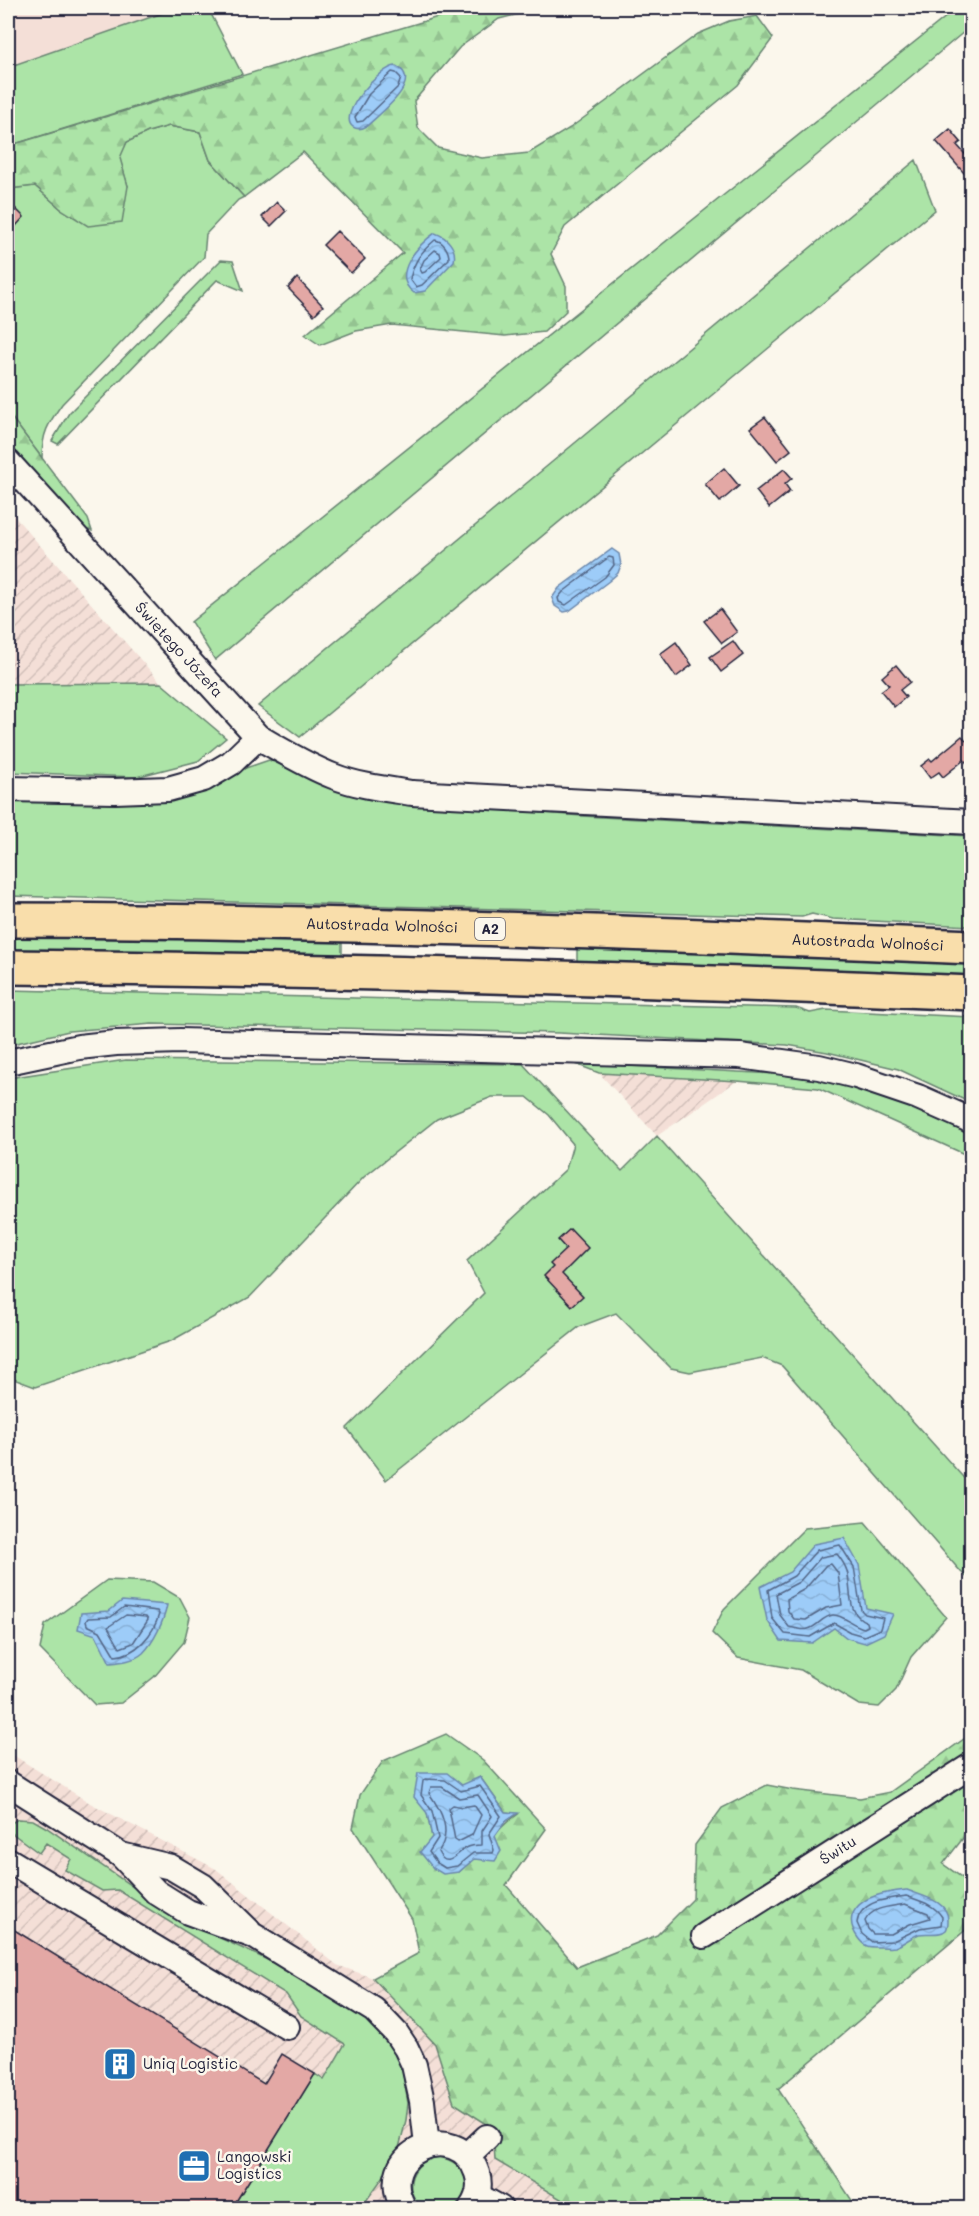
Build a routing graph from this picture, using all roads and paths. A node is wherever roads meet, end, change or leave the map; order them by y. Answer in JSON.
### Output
{"nodes":[{"id":1,"x":8,"y":462,"type":"edge"},
{"id":2,"x":258,"y":736,"type":"junction"},
{"id":3,"x":8,"y":789,"type":"edge"},
{"id":4,"x":972,"y":822,"type":"edge"},
{"id":5,"x":8,"y":920,"type":"edge"},
{"id":6,"x":972,"y":947,"type":"edge"},
{"id":7,"x":8,"y":967,"type":"edge"},
{"id":8,"x":972,"y":993,"type":"edge"},
{"id":9,"x":8,"y":1062,"type":"edge"},
{"id":10,"x":972,"y":1121,"type":"edge"},
{"id":11,"x":972,"y":1765,"type":"edge"},
{"id":12,"x":10,"y":1790,"type":"edge"},
{"id":13,"x":8,"y":1860,"type":"edge"},
{"id":14,"x":704,"y":1936,"type":"dead end"},
{"id":15,"x":287,"y":2027,"type":"dead end"},
{"id":16,"x":487,"y":2137,"type":"dead end"},
{"id":17,"x":427,"y":2145,"type":"junction"},
{"id":18,"x":467,"y":2156,"type":"junction"},
{"id":19,"x":474,"y":2202,"type":"edge"},
{"id":20,"x":396,"y":2206,"type":"edge"},
{"id":21,"x":500,"y":2208,"type":"edge"}],
"edges":[{"from":1,"to":2,"type":"street","name":"Świętego Józefa"},
{"from":2,"to":3,"type":"street"},
{"from":2,"to":4,"type":"street","name":"Świętego Józefa"},
{"from":5,"to":6,"type":"highway","name":"Autostrada Wolności","number":"A2"},
{"from":7,"to":8,"type":"highway"},
{"from":9,"to":10,"type":"street"},
{"from":11,"to":14,"type":"street","name":"Świtu"},
{"from":12,"to":17,"type":"street"},
{"from":13,"to":15,"type":"street"},
{"from":16,"to":18,"type":"street"},
{"from":17,"to":18,"type":"street"},
{"from":17,"to":20,"type":"street"},
{"from":18,"to":19,"type":"street"},
{"from":19,"to":21,"type":"street"}]}
